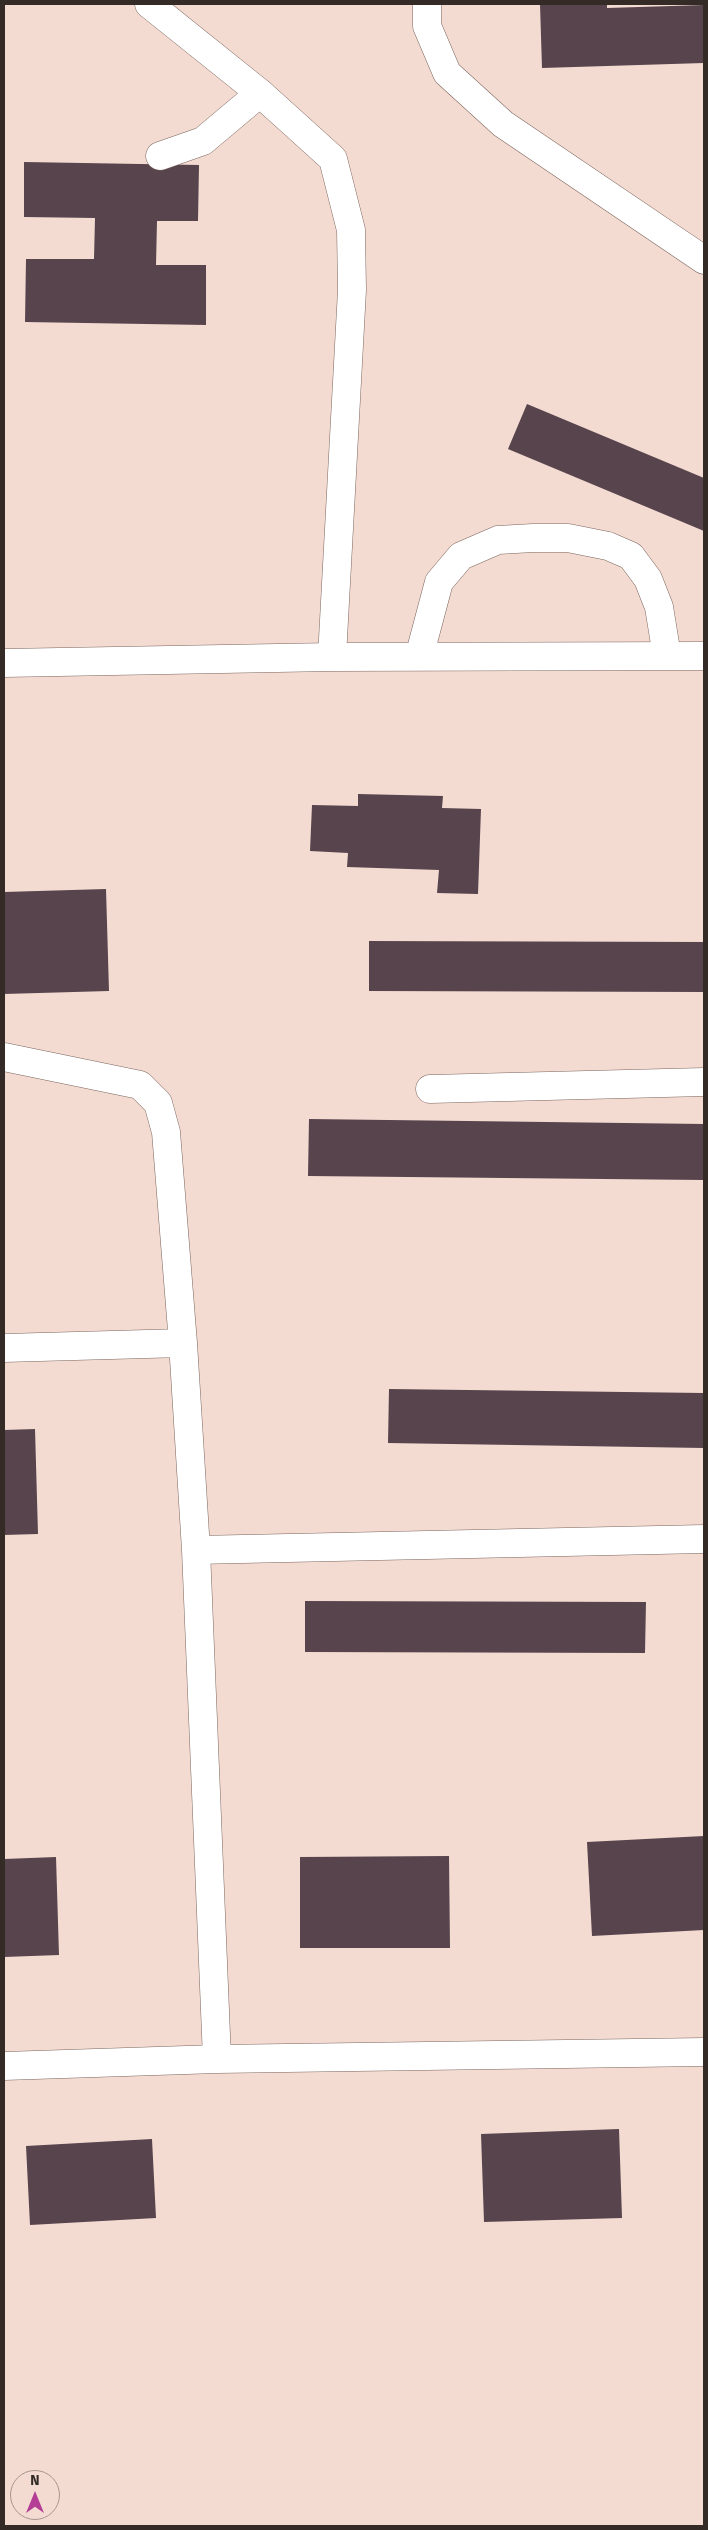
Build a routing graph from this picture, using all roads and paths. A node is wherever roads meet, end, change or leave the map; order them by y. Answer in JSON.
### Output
{"nodes":[{"id":1,"x":149,"y":4,"type":"edge"},
{"id":2,"x":427,"y":4,"type":"edge"},
{"id":3,"x":260,"y":93,"type":"junction"},
{"id":4,"x":160,"y":156,"type":"dead end"},
{"id":5,"x":704,"y":260,"type":"edge"},
{"id":6,"x":666,"y":656,"type":"junction"},
{"id":7,"x":704,"y":656,"type":"edge"},
{"id":8,"x":332,"y":657,"type":"junction"},
{"id":9,"x":419,"y":657,"type":"junction"},
{"id":10,"x":4,"y":662,"type":"edge"},
{"id":11,"x":4,"y":1057,"type":"edge"},
{"id":12,"x":704,"y":1082,"type":"edge"},
{"id":13,"x":430,"y":1089,"type":"dead end"},
{"id":14,"x":183,"y":1343,"type":"junction"},
{"id":15,"x":4,"y":1348,"type":"edge"},
{"id":16,"x":704,"y":1539,"type":"edge"},
{"id":17,"x":196,"y":1550,"type":"junction"},
{"id":18,"x":704,"y":2052,"type":"edge"},
{"id":19,"x":218,"y":2059,"type":"junction"},
{"id":20,"x":4,"y":2066,"type":"edge"}],
"edges":[{"from":1,"to":3,"type":"street"},
{"from":2,"to":5,"type":"street"},
{"from":3,"to":4,"type":"street"},
{"from":3,"to":8,"type":"street"},
{"from":6,"to":7,"type":"street"},
{"from":6,"to":9,"type":"street"},
{"from":6,"to":9,"type":"street"},
{"from":8,"to":9,"type":"street"},
{"from":8,"to":10,"type":"street"},
{"from":11,"to":14,"type":"street"},
{"from":12,"to":13,"type":"street"},
{"from":14,"to":15,"type":"street"},
{"from":14,"to":17,"type":"street"},
{"from":16,"to":17,"type":"street"},
{"from":17,"to":19,"type":"street"},
{"from":18,"to":19,"type":"street"},
{"from":19,"to":20,"type":"street"}]}
